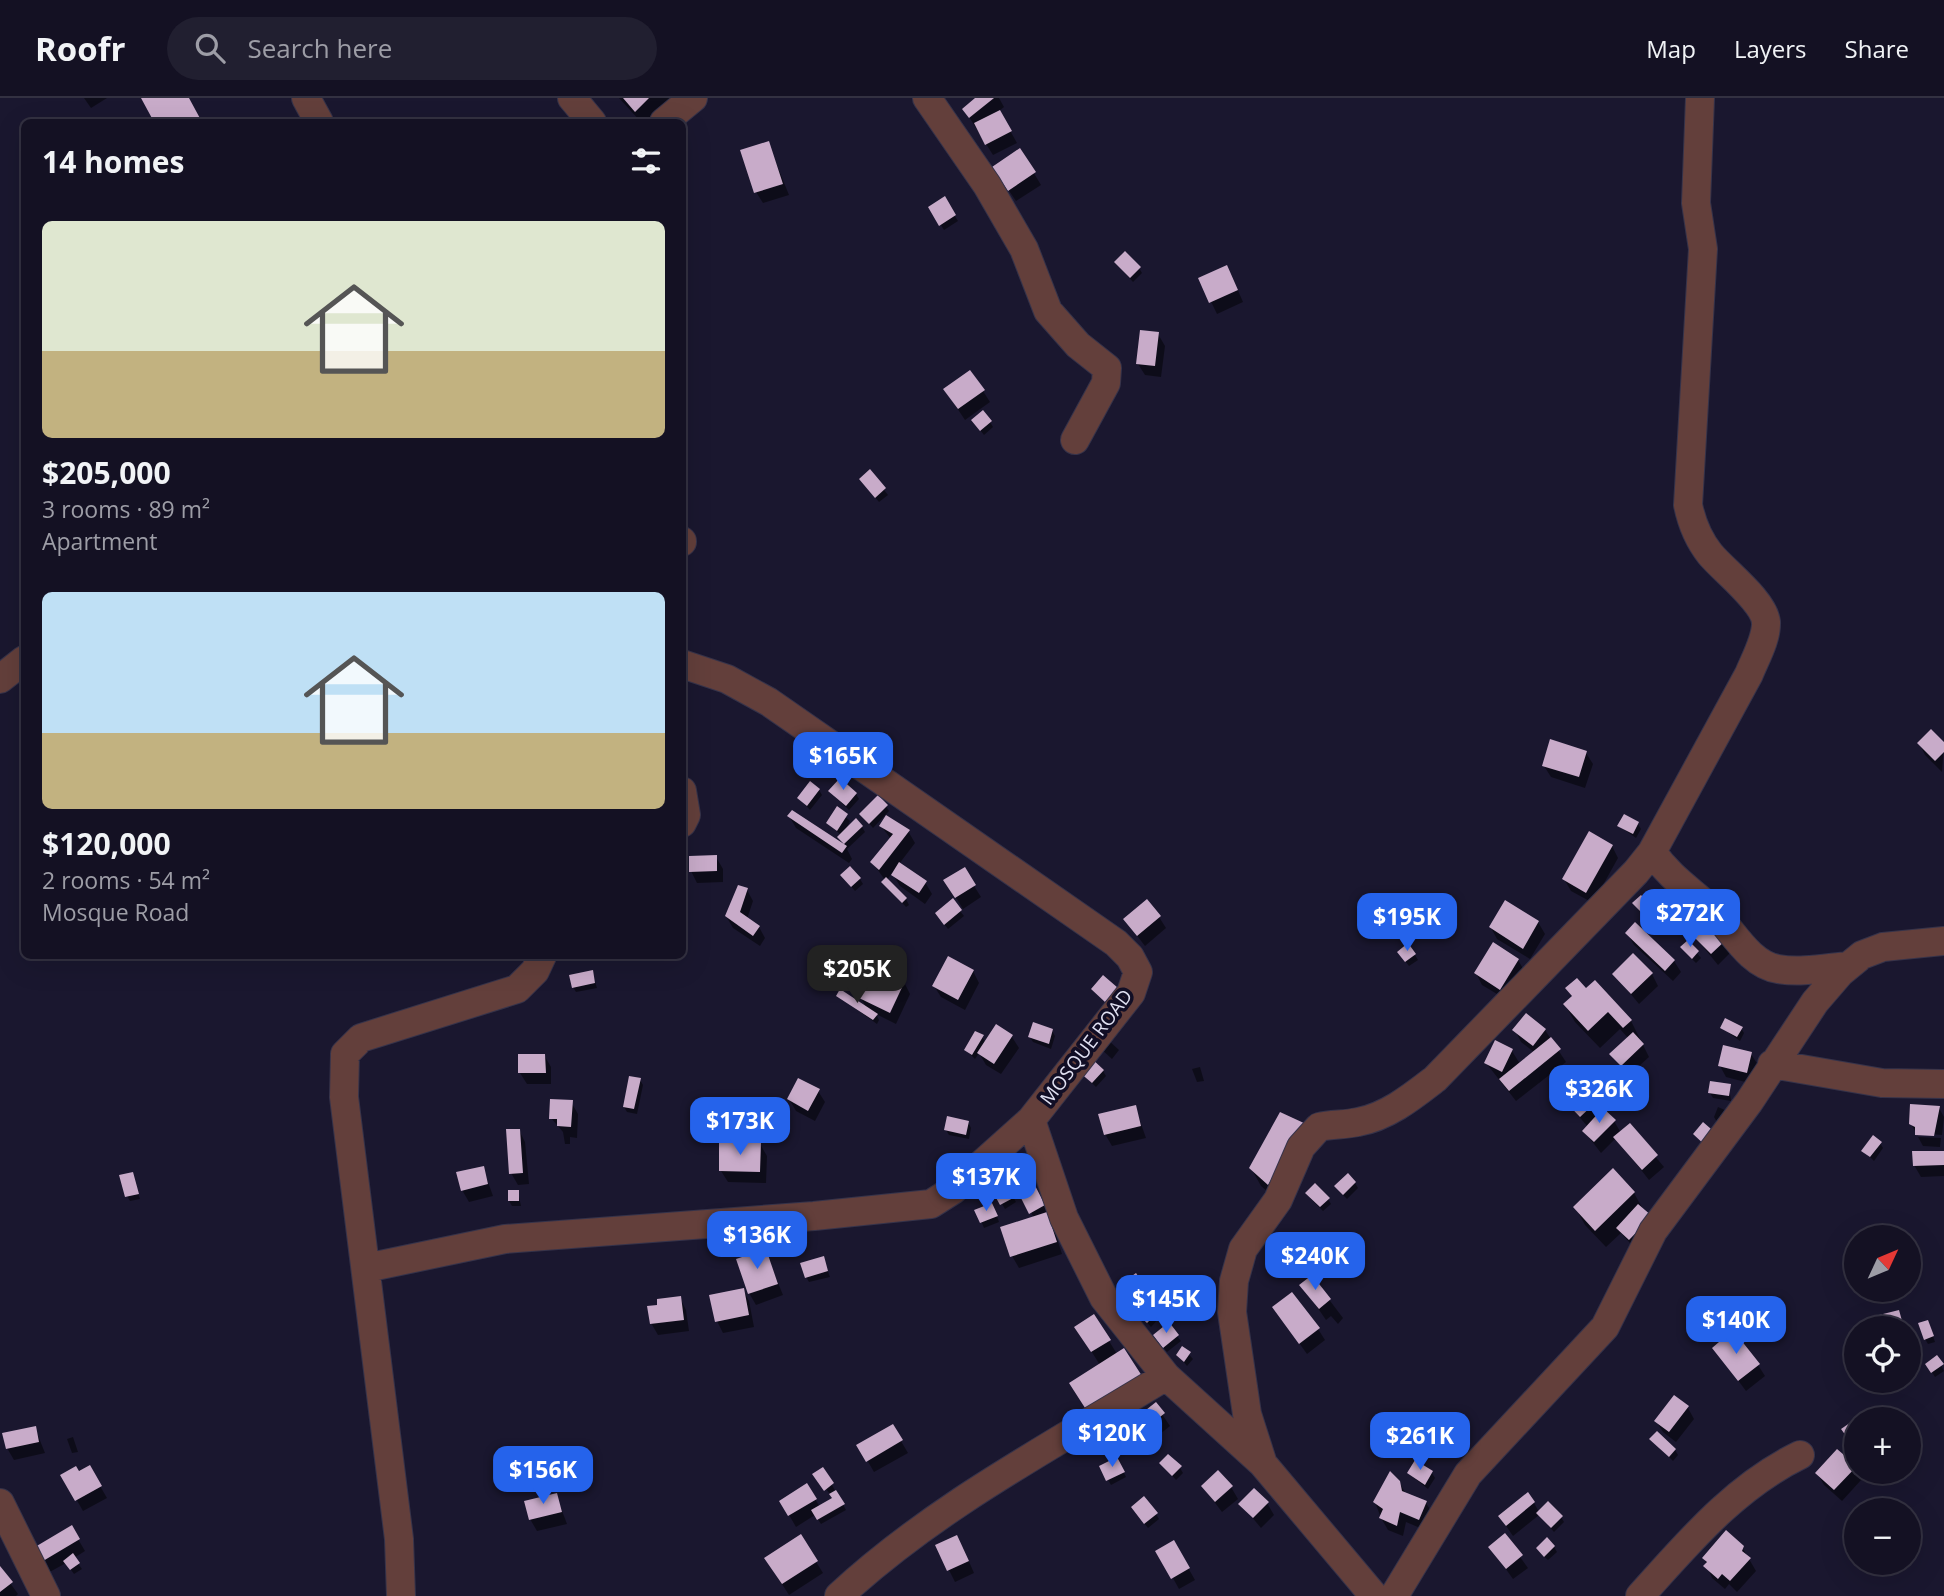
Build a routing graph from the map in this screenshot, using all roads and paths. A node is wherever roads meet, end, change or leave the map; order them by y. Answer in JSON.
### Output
{"nodes":[{"id":1,"x":306,"y":98,"type":"edge"},
{"id":2,"x":572,"y":98,"type":"edge"},
{"id":3,"x":693,"y":98,"type":"edge"},
{"id":4,"x":927,"y":98,"type":"edge"},
{"id":5,"x":1700,"y":98,"type":"edge"},
{"id":6,"x":317,"y":119,"type":"edge"},
{"id":7,"x":590,"y":119,"type":"edge"},
{"id":8,"x":668,"y":119,"type":"edge"},
{"id":9,"x":1075,"y":440,"type":"dead end"},
{"id":10,"x":21,"y":662,"type":"edge"},
{"id":11,"x":686,"y":665,"type":"edge"},
{"id":12,"x":0,"y":679,"type":"edge"},
{"id":13,"x":1653,"y":852,"type":"junction"},
{"id":14,"x":1944,"y":941,"type":"edge"},
{"id":15,"x":541,"y":959,"type":"edge"},
{"id":16,"x":1848,"y":966,"type":"junction"},
{"id":17,"x":1772,"y":1064,"type":"junction"},
{"id":18,"x":1944,"y":1084,"type":"edge"},
{"id":19,"x":1031,"y":1120,"type":"junction"},
{"id":20,"x":366,"y":1268,"type":"junction"},
{"id":21,"x":1166,"y":1376,"type":"junction"},
{"id":22,"x":1800,"y":1455,"type":"dead end"},
{"id":23,"x":1263,"y":1464,"type":"junction"},
{"id":24,"x":0,"y":1503,"type":"edge"},
{"id":25,"x":46,"y":1596,"type":"edge"},
{"id":26,"x":401,"y":1596,"type":"edge"},
{"id":27,"x":839,"y":1596,"type":"edge"},
{"id":28,"x":1374,"y":1596,"type":"edge"},
{"id":29,"x":1394,"y":1596,"type":"edge"},
{"id":30,"x":1640,"y":1596,"type":"edge"}],
"edges":[{"from":1,"to":6,"type":"street"},
{"from":2,"to":7,"type":"street"},
{"from":3,"to":8,"type":"street"},
{"from":4,"to":9,"type":"street"},
{"from":5,"to":13,"type":"street"},
{"from":10,"to":12,"type":"street"},
{"from":11,"to":19,"type":"street","name":"MOSQUE ROAD"},
{"from":13,"to":16,"type":"street"},
{"from":13,"to":23,"type":"street"},
{"from":14,"to":16,"type":"street"},
{"from":15,"to":20,"type":"street"},
{"from":16,"to":17,"type":"street"},
{"from":17,"to":18,"type":"street"},
{"from":17,"to":29,"type":"street"},
{"from":19,"to":20,"type":"street"},
{"from":19,"to":21,"type":"street","name":"MOSQUE ROAD"},
{"from":20,"to":26,"type":"street"},
{"from":21,"to":23,"type":"street","name":"MOSQUE ROAD"},
{"from":21,"to":27,"type":"street"},
{"from":22,"to":30,"type":"street"},
{"from":23,"to":28,"type":"street","name":"MOSQUE ROAD"},
{"from":24,"to":25,"type":"street"}]}
